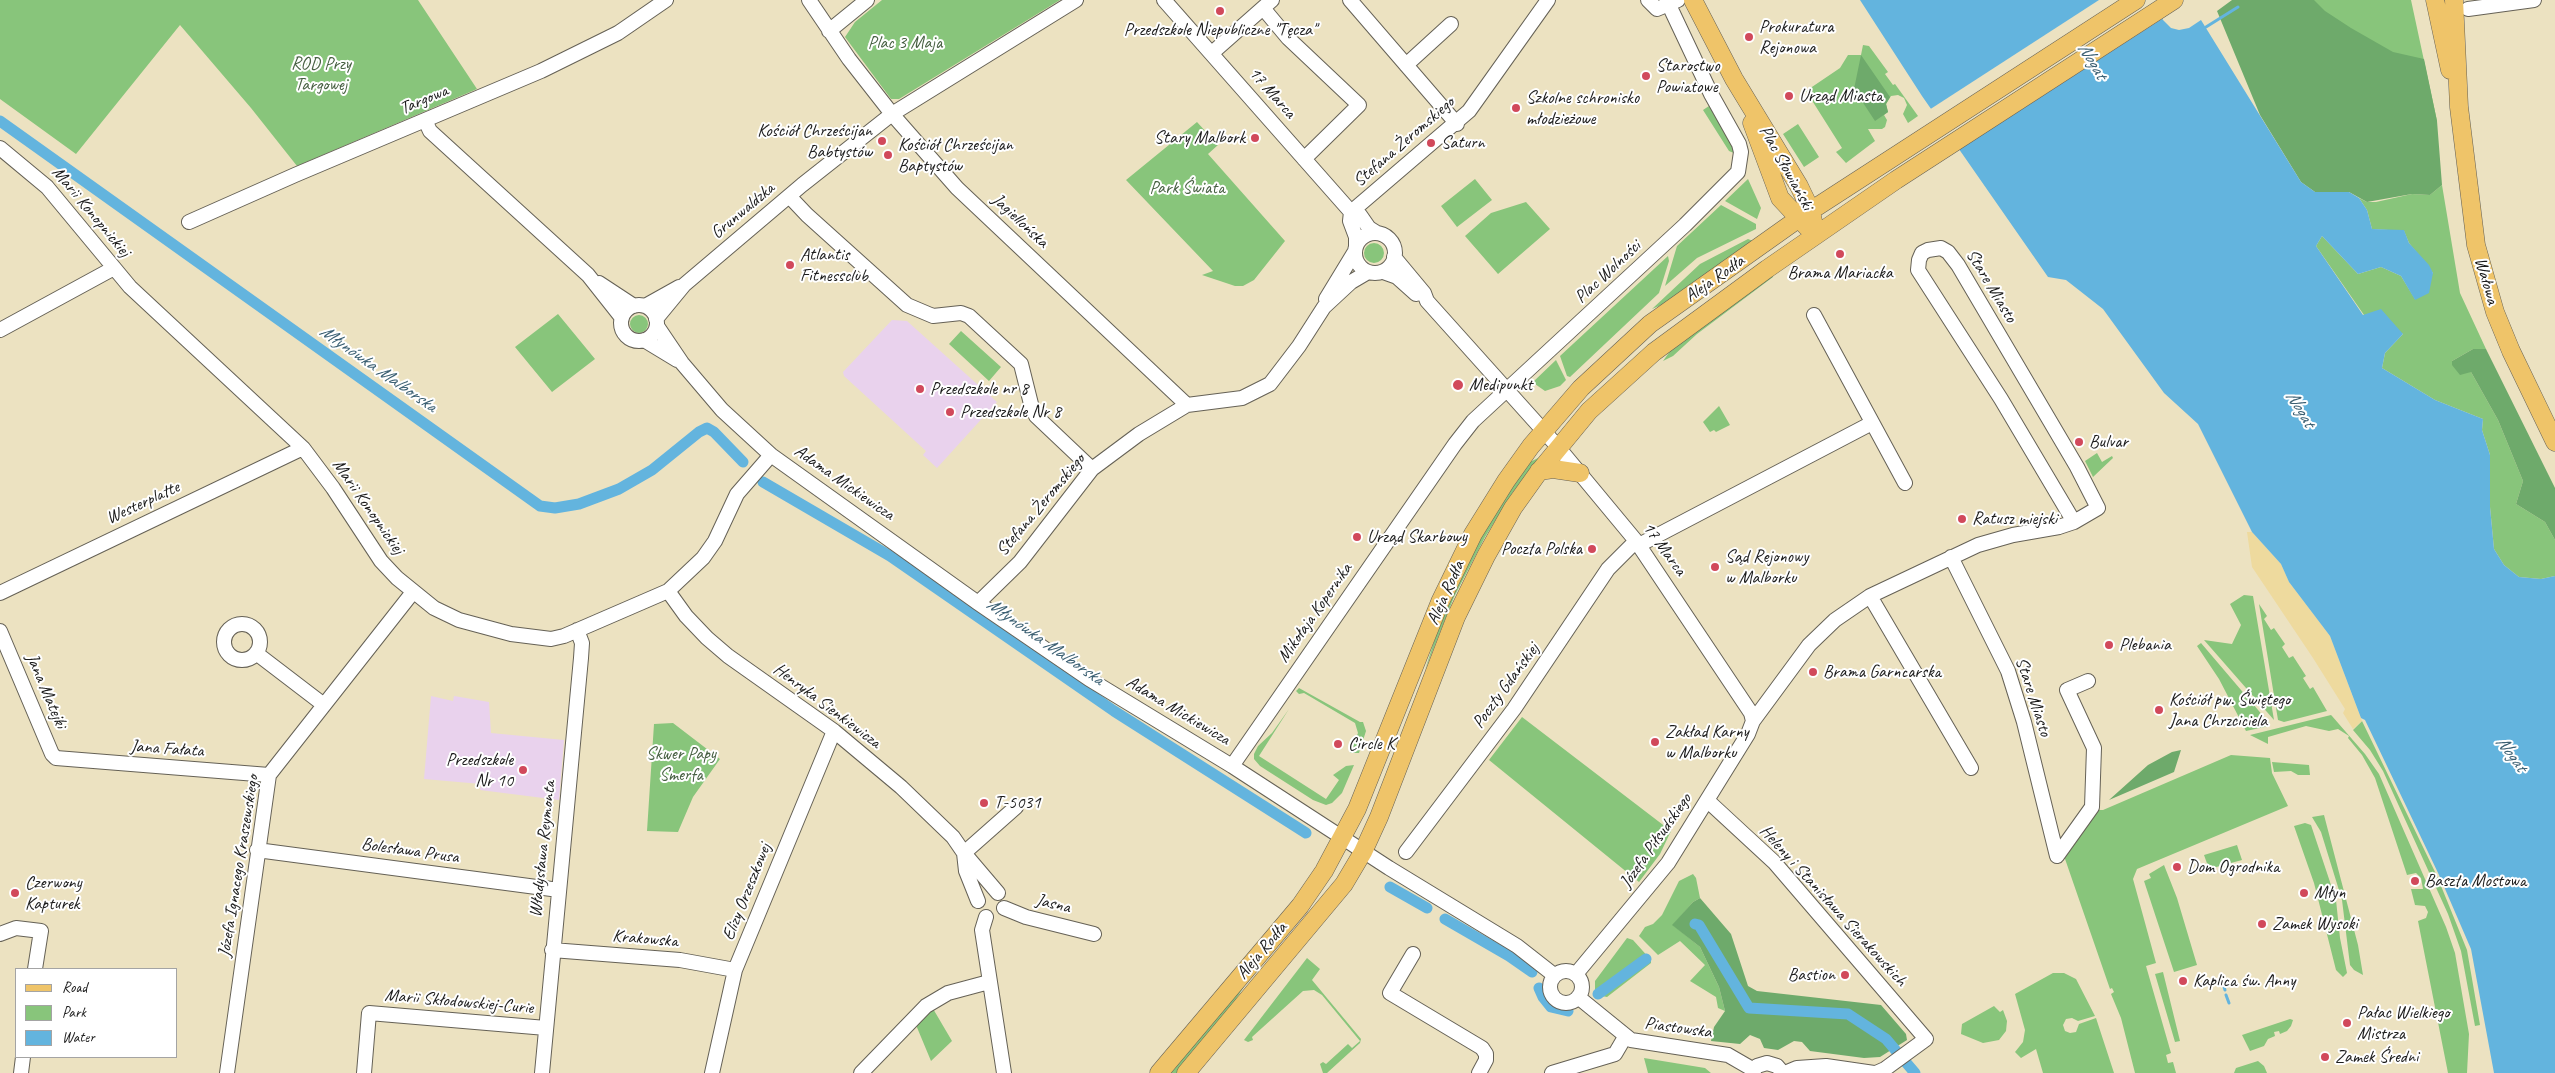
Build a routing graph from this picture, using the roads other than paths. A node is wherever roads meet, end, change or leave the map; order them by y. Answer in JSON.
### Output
{"nodes":[{"id":1,"x":666,"y":0,"type":"edge"},
{"id":2,"x":809,"y":0,"type":"edge"},
{"id":3,"x":867,"y":0,"type":"edge"},
{"id":4,"x":1076,"y":0,"type":"edge"},
{"id":5,"x":1164,"y":0,"type":"edge"},
{"id":6,"x":1350,"y":0,"type":"edge"},
{"id":7,"x":1548,"y":0,"type":"edge"},
{"id":8,"x":1648,"y":0,"type":"edge"},
{"id":9,"x":1693,"y":0,"type":"edge"},
{"id":10,"x":2136,"y":0,"type":"edge"},
{"id":11,"x":2174,"y":0,"type":"edge"},
{"id":12,"x":2435,"y":0,"type":"edge"},
{"id":13,"x":2534,"y":0,"type":"edge"},
{"id":14,"x":1674,"y":2,"type":"edge"},
{"id":15,"x":1268,"y":4,"type":"edge"},
{"id":16,"x":2461,"y":4,"type":"edge"},
{"id":17,"x":1451,"y":24,"type":"dead end"},
{"id":18,"x":829,"y":31,"type":"junction"},
{"id":19,"x":1212,"y":53,"type":"junction"},
{"id":20,"x":1406,"y":65,"type":"junction"},
{"id":21,"x":2459,"y":107,"type":"junction"},
{"id":22,"x":892,"y":114,"type":"junction"},
{"id":23,"x":425,"y":120,"type":"junction"},
{"id":24,"x":1457,"y":124,"type":"junction"},
{"id":25,"x":0,"y":148,"type":"edge"},
{"id":26,"x":1304,"y":159,"type":"junction"},
{"id":27,"x":1734,"y":178,"type":"joint"},
{"id":28,"x":789,"y":196,"type":"junction"},
{"id":29,"x":1351,"y":212,"type":"junction"},
{"id":30,"x":1805,"y":215,"type":"junction"},
{"id":31,"x":189,"y":222,"type":"dead end"},
{"id":32,"x":1377,"y":233,"type":"junction"},
{"id":33,"x":1816,"y":235,"type":"junction"},
{"id":34,"x":1355,"y":250,"type":"junction"},
{"id":35,"x":1394,"y":257,"type":"junction"},
{"id":36,"x":114,"y":268,"type":"junction"},
{"id":37,"x":1368,"y":272,"type":"junction"},
{"id":38,"x":1383,"y":272,"type":"junction"},
{"id":39,"x":588,"y":275,"type":"junction"},
{"id":40,"x":684,"y":285,"type":"junction"},
{"id":41,"x":1427,"y":301,"type":"junction"},
{"id":42,"x":639,"y":306,"type":"junction"},
{"id":43,"x":1324,"y":307,"type":"junction"},
{"id":44,"x":1814,"y":315,"type":"dead end"},
{"id":45,"x":622,"y":318,"type":"junction"},
{"id":46,"x":657,"y":322,"type":"junction"},
{"id":47,"x":0,"y":330,"type":"edge"},
{"id":48,"x":644,"y":340,"type":"junction"},
{"id":49,"x":682,"y":363,"type":"junction"},
{"id":50,"x":1506,"y":390,"type":"junction"},
{"id":51,"x":1187,"y":405,"type":"junction"},
{"id":52,"x":1526,"y":412,"type":"junction"},
{"id":53,"x":1872,"y":423,"type":"junction"},
{"id":54,"x":1543,"y":432,"type":"junction"},
{"id":55,"x":2555,"y":442,"type":"edge"},
{"id":56,"x":1532,"y":446,"type":"junction"},
{"id":57,"x":1558,"y":447,"type":"junction"},
{"id":58,"x":303,"y":448,"type":"junction"},
{"id":59,"x":771,"y":455,"type":"junction"},
{"id":60,"x":1092,"y":468,"type":"junction"},
{"id":61,"x":1539,"y":471,"type":"junction"},
{"id":62,"x":1580,"y":473,"type":"junction"},
{"id":63,"x":1905,"y":483,"type":"dead end"},
{"id":64,"x":2074,"y":522,"type":"junction"},
{"id":65,"x":1637,"y":543,"type":"junction"},
{"id":66,"x":1950,"y":557,"type":"junction"},
{"id":67,"x":668,"y":591,"type":"junction"},
{"id":68,"x":413,"y":592,"type":"junction"},
{"id":69,"x":0,"y":593,"type":"edge"},
{"id":70,"x":1870,"y":596,"type":"junction"},
{"id":71,"x":978,"y":603,"type":"junction"},
{"id":72,"x":577,"y":630,"type":"junction"},
{"id":73,"x":0,"y":631,"type":"edge"},
{"id":74,"x":256,"y":653,"type":"dead end"},
{"id":75,"x":2088,"y":680,"type":"dead end"},
{"id":76,"x":324,"y":705,"type":"junction"},
{"id":77,"x":1753,"y":721,"type":"junction"},
{"id":78,"x":834,"y":732,"type":"junction"},
{"id":79,"x":63,"y":760,"type":"joint"},
{"id":80,"x":1232,"y":766,"type":"junction"},
{"id":81,"x":1971,"y":768,"type":"dead end"},
{"id":82,"x":268,"y":775,"type":"junction"},
{"id":83,"x":1708,"y":801,"type":"junction"},
{"id":84,"x":1016,"y":807,"type":"dead end"},
{"id":85,"x":1343,"y":838,"type":"junction"},
{"id":86,"x":257,"y":850,"type":"junction"},
{"id":87,"x":1363,"y":852,"type":"junction"},
{"id":88,"x":1406,"y":852,"type":"dead end"},
{"id":89,"x":964,"y":853,"type":"junction"},
{"id":90,"x":559,"y":890,"type":"junction"},
{"id":91,"x":998,"y":894,"type":"junction"},
{"id":92,"x":978,"y":901,"type":"junction"},
{"id":93,"x":1004,"y":908,"type":"junction"},
{"id":94,"x":986,"y":917,"type":"junction"},
{"id":95,"x":0,"y":934,"type":"edge"},
{"id":96,"x":1094,"y":934,"type":"dead end"},
{"id":97,"x":552,"y":950,"type":"junction"},
{"id":98,"x":1413,"y":954,"type":"dead end"},
{"id":99,"x":35,"y":968,"type":"edge"},
{"id":100,"x":735,"y":970,"type":"junction"},
{"id":101,"x":1576,"y":974,"type":"junction"},
{"id":102,"x":1554,"y":975,"type":"junction"},
{"id":103,"x":989,"y":982,"type":"junction"},
{"id":104,"x":1578,"y":997,"type":"junction"},
{"id":105,"x":546,"y":1028,"type":"junction"},
{"id":106,"x":1625,"y":1037,"type":"junction"},
{"id":107,"x":23,"y":1058,"type":"edge"},
{"id":108,"x":866,"y":1071,"type":"edge"},
{"id":109,"x":1753,"y":1072,"type":"edge"},
{"id":110,"x":1878,"y":1072,"type":"edge"},
{"id":111,"x":21,"y":1073,"type":"edge"},
{"id":112,"x":227,"y":1073,"type":"edge"},
{"id":113,"x":364,"y":1073,"type":"edge"},
{"id":114,"x":542,"y":1073,"type":"edge"},
{"id":115,"x":712,"y":1073,"type":"edge"},
{"id":116,"x":1004,"y":1073,"type":"edge"},
{"id":117,"x":1158,"y":1073,"type":"edge"},
{"id":118,"x":1186,"y":1073,"type":"edge"},
{"id":119,"x":1479,"y":1073,"type":"edge"},
{"id":120,"x":1552,"y":1073,"type":"edge"},
{"id":121,"x":1784,"y":1073,"type":"edge"}],
"edges":[{"from":1,"to":23,"type":"street","name":"Targowa"},
{"from":2,"to":18,"type":"street","name":"Jagiellońska"},
{"from":3,"to":18,"type":"street"},
{"from":4,"to":22,"type":"street","name":"Grunwaldzka"},
{"from":5,"to":19,"type":"street","name":"17 Marca"},
{"from":6,"to":20,"type":"street"},
{"from":7,"to":24,"type":"street","name":"Stefana Żeromskiego"},
{"from":8,"to":14,"type":"street"},
{"from":9,"to":30,"type":"main road","name":"Plac Słowiański"},
{"from":10,"to":30,"type":"main road","name":"Aleja Rodła"},
{"from":11,"to":33,"type":"main road","name":"Aleja Rodła"},
{"from":12,"to":21,"type":"main road","name":"Wałowa"},
{"from":13,"to":16,"type":"street"},
{"from":14,"to":27,"type":"street","name":"Plac Słowiański"},
{"from":15,"to":19,"type":"street"},
{"from":15,"to":26,"type":"street"},
{"from":16,"to":21,"type":"main road","name":"Wałowa"},
{"from":17,"to":20,"type":"street"},
{"from":18,"to":22,"type":"street","name":"Jagiellońska"},
{"from":19,"to":26,"type":"street","name":"17 Marca"},
{"from":20,"to":24,"type":"street"},
{"from":21,"to":55,"type":"main road","name":"Wałowa"},
{"from":22,"to":28,"type":"street","name":"Grunwaldzka"},
{"from":22,"to":51,"type":"street","name":"Jagiellońska"},
{"from":23,"to":31,"type":"street","name":"Targowa"},
{"from":23,"to":39,"type":"street"},
{"from":24,"to":29,"type":"street","name":"Stefana Żeromskiego"},
{"from":25,"to":36,"type":"street","name":"Marii Konopnickiej"},
{"from":26,"to":29,"type":"street","name":"17 Marca"},
{"from":27,"to":50,"type":"street","name":"Plac Wolności"},
{"from":28,"to":40,"type":"street","name":"Grunwaldzka"},
{"from":28,"to":60,"type":"street"},
{"from":29,"to":32,"type":"street","name":"17 Marca"},
{"from":29,"to":34,"type":"street"},
{"from":30,"to":33,"type":"main road","name":"Plac Słowiański"},
{"from":30,"to":54,"type":"main road","name":"Aleja Rodła"},
{"from":32,"to":34,"type":"street"},
{"from":32,"to":35,"type":"street"},
{"from":33,"to":57,"type":"main road","name":"Aleja Rodła"},
{"from":34,"to":37,"type":"street"},
{"from":34,"to":43,"type":"street","name":"Stefana Żeromskiego"},
{"from":35,"to":38,"type":"street"},
{"from":35,"to":41,"type":"street","name":"17 Marca"},
{"from":36,"to":47,"type":"street"},
{"from":36,"to":58,"type":"street","name":"Marii Konopnickiej"},
{"from":37,"to":38,"type":"street"},
{"from":37,"to":43,"type":"street","name":"Stefana Żeromskiego"},
{"from":38,"to":41,"type":"street","name":"17 Marca"},
{"from":39,"to":42,"type":"street"},
{"from":39,"to":45,"type":"street"},
{"from":40,"to":42,"type":"street","name":"Grunwaldzka"},
{"from":40,"to":46,"type":"street","name":"Grunwaldzka"},
{"from":41,"to":50,"type":"street","name":"17 Marca"},
{"from":42,"to":45,"type":"street"},
{"from":42,"to":46,"type":"street"},
{"from":43,"to":51,"type":"street","name":"Stefana Żeromskiego"},
{"from":44,"to":53,"type":"street"},
{"from":45,"to":48,"type":"street"},
{"from":46,"to":48,"type":"street"},
{"from":46,"to":49,"type":"street","name":"Adama Mickiewicza"},
{"from":48,"to":49,"type":"street","name":"Adama Mickiewicza"},
{"from":49,"to":59,"type":"street","name":"Adama Mickiewicza"},
{"from":50,"to":52,"type":"street","name":"17 Marca"},
{"from":50,"to":80,"type":"street","name":"Mikołaja Kopernika"},
{"from":51,"to":60,"type":"street","name":"Stefana Żeromskiego"},
{"from":52,"to":54,"type":"street","name":"17 Marca"},
{"from":52,"to":56,"type":"street"},
{"from":53,"to":63,"type":"street"},
{"from":53,"to":65,"type":"street","name":"Poczty Gdańskiej"},
{"from":54,"to":56,"type":"main road","name":"Aleja Rodła"},
{"from":54,"to":57,"type":"street","name":"17 Marca"},
{"from":56,"to":85,"type":"main road","name":"Aleja Rodła"},
{"from":57,"to":61,"type":"main road","name":"Aleja Rodła"},
{"from":57,"to":62,"type":"street","name":"17 Marca"},
{"from":58,"to":68,"type":"street","name":"Marii Konopnickiej"},
{"from":58,"to":69,"type":"street","name":"Westerplatte"},
{"from":59,"to":67,"type":"street","name":"Marii Konopnickiej"},
{"from":59,"to":71,"type":"street","name":"Adama Mickiewicza"},
{"from":60,"to":71,"type":"street","name":"Stefana Żeromskiego"},
{"from":61,"to":62,"type":"main road"},
{"from":61,"to":87,"type":"main road","name":"Aleja Rodła"},
{"from":62,"to":65,"type":"street","name":"17 Marca"},
{"from":64,"to":64,"type":"street","name":"Stare Miasto"},
{"from":64,"to":66,"type":"street","name":"Stare Miasto"},
{"from":65,"to":77,"type":"street","name":"17 Marca"},
{"from":65,"to":88,"type":"street","name":"Poczty Gdańskiej"},
{"from":66,"to":70,"type":"street","name":"Stare Miasto"},
{"from":66,"to":75,"type":"street","name":"Stare Miasto"},
{"from":67,"to":72,"type":"street","name":"Marii Konopnickiej"},
{"from":67,"to":78,"type":"street","name":"Henryka Sienkiewicza"},
{"from":68,"to":72,"type":"street","name":"Marii Konopnickiej"},
{"from":68,"to":76,"type":"street","name":"Józefa Ignacego Kraszewskiego"},
{"from":70,"to":77,"type":"street","name":"Stare Miasto"},
{"from":70,"to":81,"type":"street"},
{"from":71,"to":80,"type":"street","name":"Adama Mickiewicza"},
{"from":72,"to":90,"type":"street","name":"Władysława Reymonta"},
{"from":73,"to":79,"type":"street","name":"Jana Matejki"},
{"from":74,"to":76,"type":"street"},
{"from":76,"to":82,"type":"street","name":"Józefa Ignacego Kraszewskiego"},
{"from":77,"to":83,"type":"street","name":"Józefa Piłsudskiego"},
{"from":78,"to":89,"type":"street","name":"Henryka Sienkiewicza"},
{"from":78,"to":100,"type":"street","name":"Elizy Orzeszkowej"},
{"from":79,"to":82,"type":"street","name":"Jana Fałata"},
{"from":80,"to":85,"type":"street","name":"Adama Mickiewicza"},
{"from":82,"to":86,"type":"street","name":"Józefa Ignacego Kraszewskiego"},
{"from":83,"to":101,"type":"street","name":"Józefa Piłsudskiego"},
{"from":83,"to":110,"type":"street","name":"Heleny i Stanisława Sierakowskich"},
{"from":84,"to":89,"type":"street"},
{"from":85,"to":87,"type":"street","name":"Adama Mickiewicza"},
{"from":85,"to":117,"type":"main road","name":"Aleja Rodła"},
{"from":86,"to":90,"type":"street","name":"Bolesława Prusa"},
{"from":86,"to":112,"type":"street","name":"Józefa Ignacego Kraszewskiego"},
{"from":87,"to":102,"type":"street","name":"Adama Mickiewicza"},
{"from":87,"to":118,"type":"main road","name":"Aleja Rodła"},
{"from":89,"to":91,"type":"street","name":"Henryka Sienkiewicza"},
{"from":89,"to":92,"type":"street","name":"Henryka Sienkiewicza"},
{"from":90,"to":97,"type":"street","name":"Władysława Reymonta"},
{"from":91,"to":92,"type":"street"},
{"from":91,"to":93,"type":"street"},
{"from":92,"to":94,"type":"street"},
{"from":93,"to":94,"type":"street"},
{"from":93,"to":96,"type":"street","name":"Jasna"},
{"from":94,"to":103,"type":"street"},
{"from":95,"to":99,"type":"street"},
{"from":97,"to":100,"type":"street","name":"Krakowska"},
{"from":97,"to":105,"type":"street","name":"Władysława Reymonta"},
{"from":98,"to":119,"type":"street"},
{"from":100,"to":115,"type":"street","name":"Elizy Orzeszkowej"},
{"from":101,"to":102,"type":"street"},
{"from":101,"to":104,"type":"street"},
{"from":102,"to":104,"type":"street"},
{"from":103,"to":108,"type":"street"},
{"from":103,"to":116,"type":"street"},
{"from":104,"to":106,"type":"street","name":"Piastowska"},
{"from":105,"to":113,"type":"street","name":"Marii Skłodowskiej-Curie"},
{"from":105,"to":114,"type":"street","name":"Władysława Reymonta"},
{"from":106,"to":109,"type":"street","name":"Piastowska"},
{"from":106,"to":120,"type":"street"},
{"from":107,"to":111,"type":"street"},
{"from":109,"to":121,"type":"street"},
{"from":110,"to":121,"type":"street"}]}
